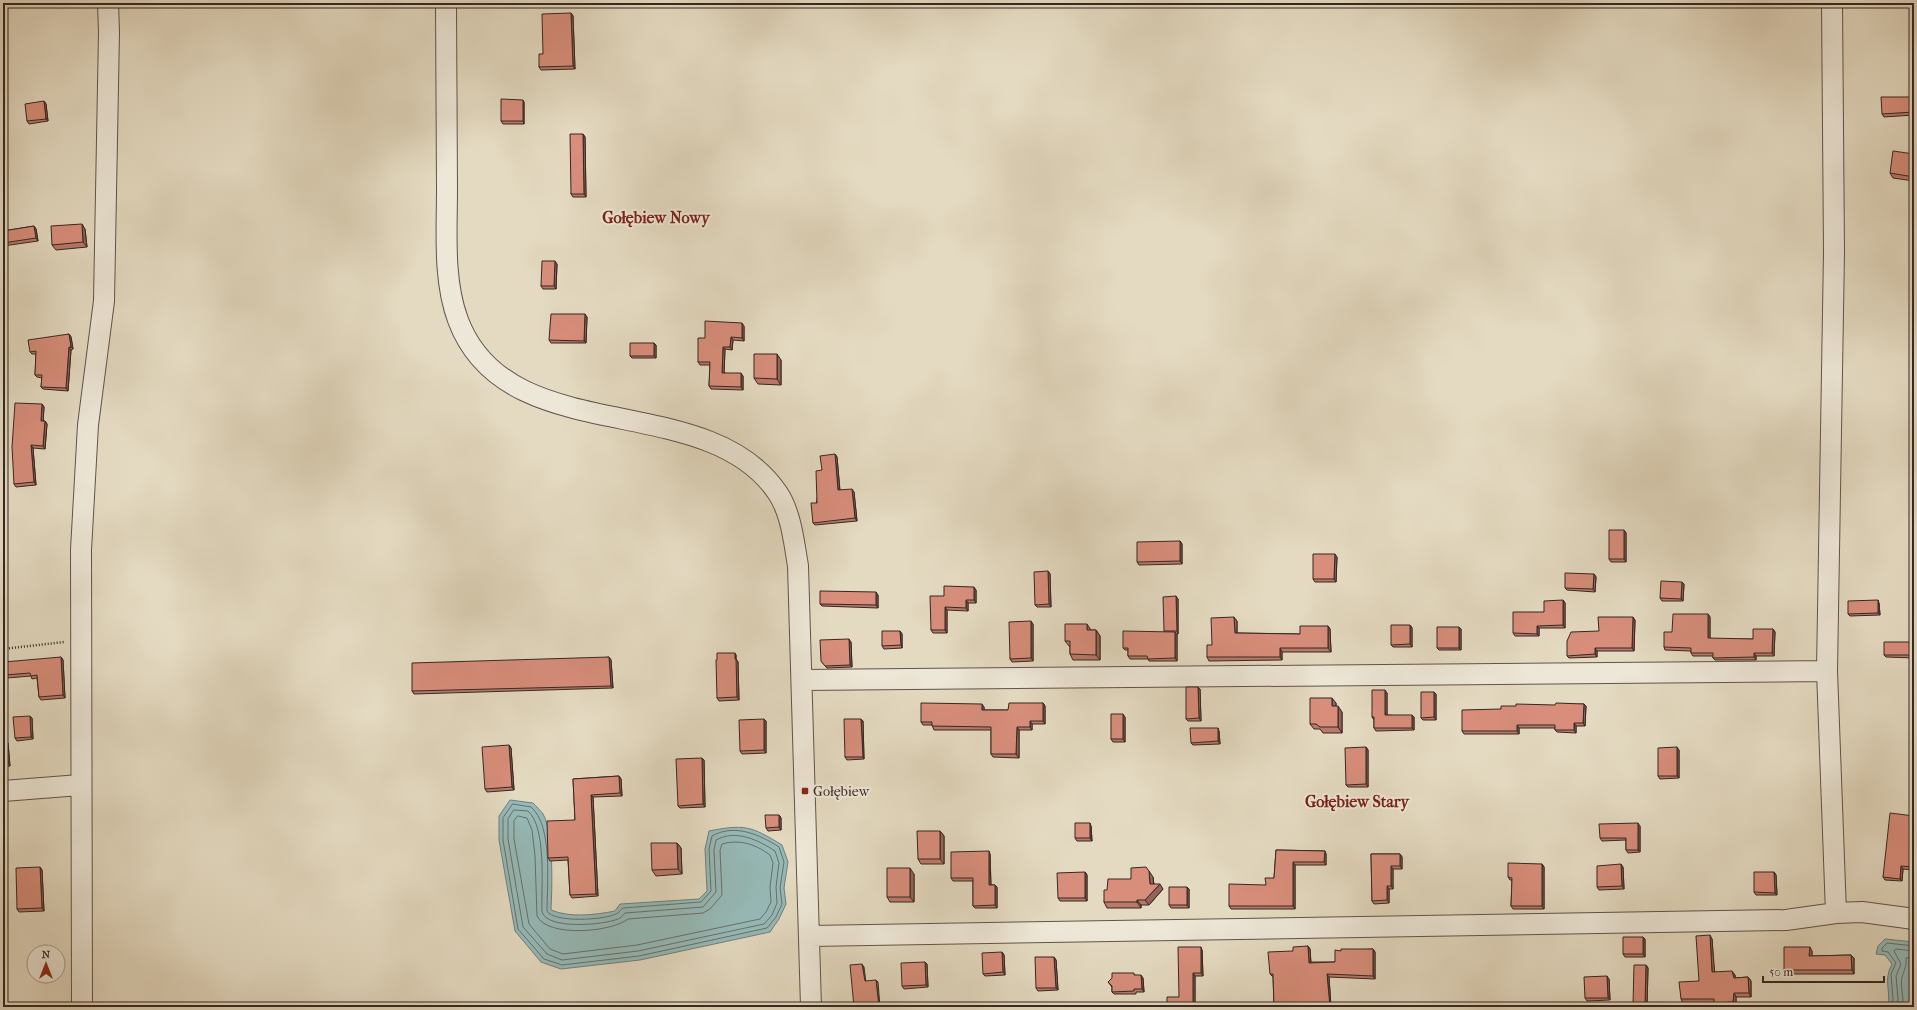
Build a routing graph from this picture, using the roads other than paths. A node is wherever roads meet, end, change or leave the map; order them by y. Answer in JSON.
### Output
{"nodes":[{"id":1,"x":108,"y":3,"type":"edge"},
{"id":2,"x":446,"y":3,"type":"edge"},
{"id":3,"x":1832,"y":3,"type":"edge"},
{"id":4,"x":1827,"y":672,"type":"junction"},
{"id":5,"x":802,"y":680,"type":"junction"},
{"id":6,"x":80,"y":785,"type":"junction"},
{"id":7,"x":3,"y":791,"type":"edge"},
{"id":8,"x":1836,"y":913,"type":"junction"},
{"id":9,"x":1914,"y":919,"type":"edge"},
{"id":10,"x":810,"y":936,"type":"junction"},
{"id":11,"x":82,"y":1007,"type":"edge"},
{"id":12,"x":811,"y":1007,"type":"edge"}],
"edges":[{"from":1,"to":6,"type":"street"},
{"from":2,"to":5,"type":"street"},
{"from":3,"to":4,"type":"street"},
{"from":4,"to":5,"type":"street"},
{"from":4,"to":8,"type":"street"},
{"from":5,"to":10,"type":"street"},
{"from":6,"to":7,"type":"street"},
{"from":6,"to":11,"type":"street"},
{"from":8,"to":9,"type":"street"},
{"from":8,"to":10,"type":"street"},
{"from":10,"to":12,"type":"street"}]}
